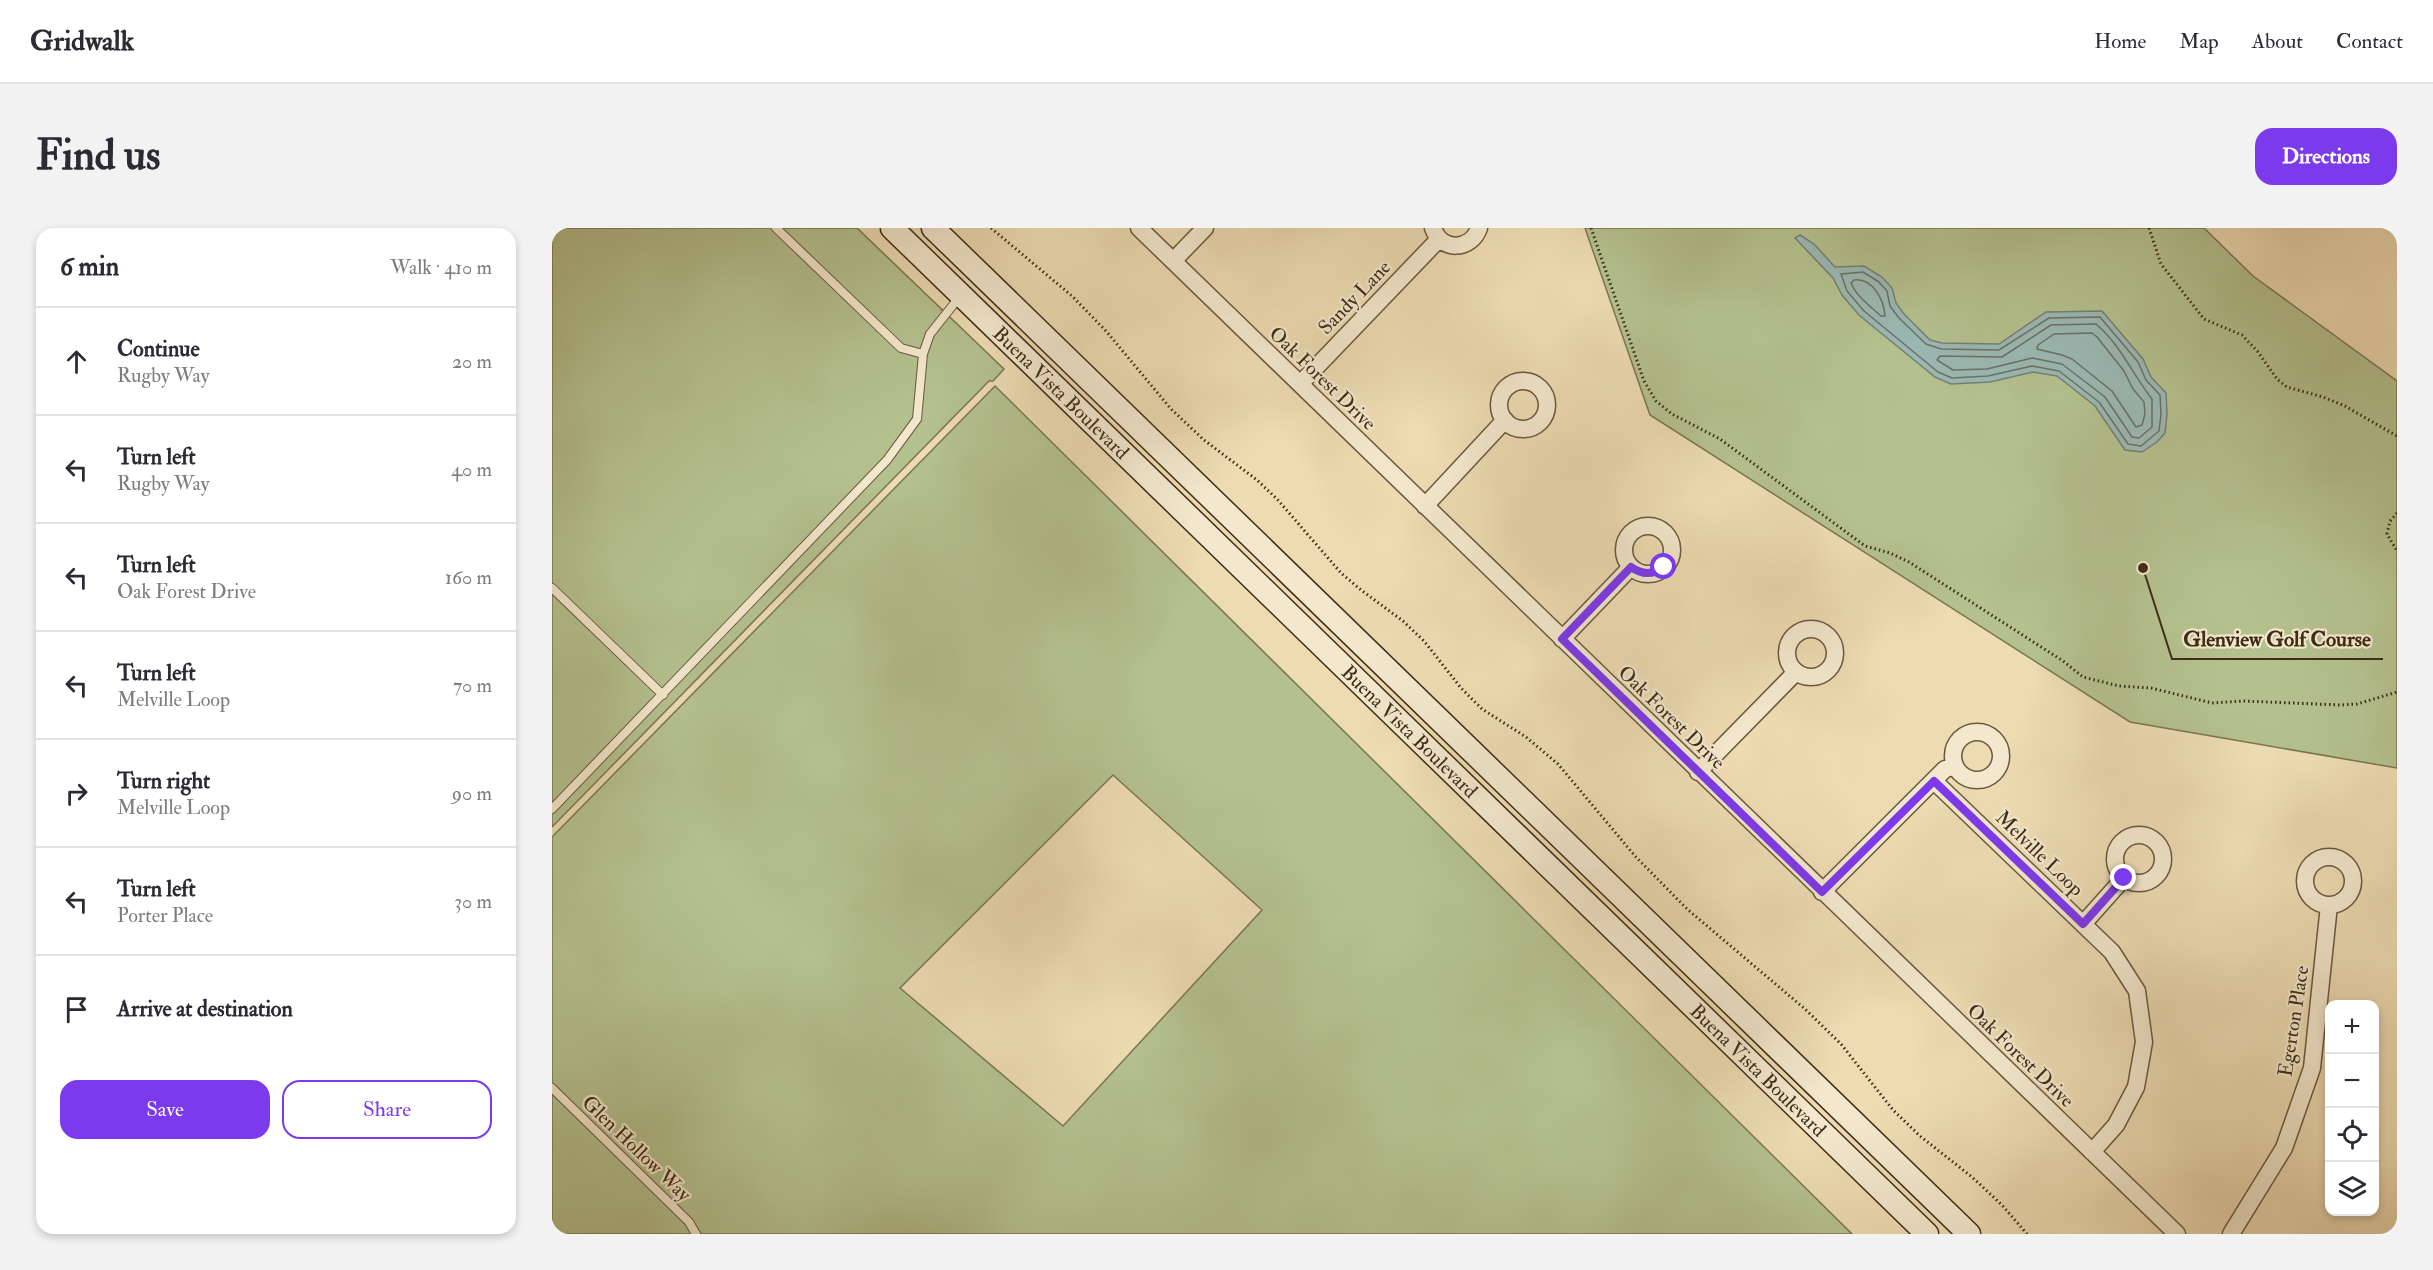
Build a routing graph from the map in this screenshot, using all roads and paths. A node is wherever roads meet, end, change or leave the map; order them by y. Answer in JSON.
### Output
{"nodes":[{"id":1,"x":776,"y":228,"type":"edge"},
{"id":2,"x":892,"y":228,"type":"edge"},
{"id":3,"x":933,"y":228,"type":"edge"},
{"id":4,"x":991,"y":228,"type":"edge"},
{"id":5,"x":1139,"y":228,"type":"edge"},
{"id":6,"x":1205,"y":228,"type":"edge"},
{"id":7,"x":1479,"y":228,"type":"edge"},
{"id":8,"x":1591,"y":228,"type":"edge"},
{"id":9,"x":2149,"y":228,"type":"edge"},
{"id":10,"x":1436,"y":233,"type":"edge"},
{"id":11,"x":1173,"y":261,"type":"junction"},
{"id":12,"x":981,"y":274,"type":"junction"},
{"id":13,"x":961,"y":295,"type":"junction"},
{"id":14,"x":923,"y":354,"type":"junction"},
{"id":15,"x":1300,"y":384,"type":"junction"},
{"id":16,"x":1505,"y":420,"type":"dead end"},
{"id":17,"x":2397,"y":436,"type":"edge"},
{"id":18,"x":1425,"y":506,"type":"junction"},
{"id":19,"x":2397,"y":513,"type":"edge"},
{"id":20,"x":2397,"y":551,"type":"edge"},
{"id":21,"x":1631,"y":567,"type":"dead end"},
{"id":22,"x":552,"y":588,"type":"edge"},
{"id":23,"x":1562,"y":639,"type":"junction"},
{"id":24,"x":1796,"y":672,"type":"dead end"},
{"id":25,"x":2397,"y":692,"type":"edge"},
{"id":26,"x":663,"y":695,"type":"junction"},
{"id":27,"x":1955,"y":766,"type":"dead end"},
{"id":28,"x":1698,"y":772,"type":"junction"},
{"id":29,"x":1934,"y":781,"type":"junction"},
{"id":30,"x":552,"y":809,"type":"edge"},
{"id":31,"x":2124,"y":878,"type":"dead end"},
{"id":32,"x":1822,"y":892,"type":"junction"},
{"id":33,"x":2329,"y":905,"type":"dead end"},
{"id":34,"x":2083,"y":924,"type":"junction"},
{"id":35,"x":552,"y":1088,"type":"edge"},
{"id":36,"x":2092,"y":1152,"type":"junction"},
{"id":37,"x":696,"y":1234,"type":"edge"},
{"id":38,"x":1928,"y":1234,"type":"edge"},
{"id":39,"x":1969,"y":1234,"type":"edge"},
{"id":40,"x":2027,"y":1234,"type":"edge"},
{"id":41,"x":2176,"y":1234,"type":"edge"},
{"id":42,"x":2231,"y":1234,"type":"edge"}],
"edges":[{"from":1,"to":14,"type":"lane"},
{"from":2,"to":13,"type":"main road","name":"Buena Vista Boulevard"},
{"from":3,"to":12,"type":"main road","name":"Buena Vista Boulevard"},
{"from":4,"to":40,"type":"path"},
{"from":5,"to":11,"type":"street","name":"Oak Forest Drive"},
{"from":6,"to":11,"type":"street"},
{"from":7,"to":10,"type":"street","name":"Sandy Lane"},
{"from":8,"to":25,"type":"path"},
{"from":9,"to":17,"type":"path"},
{"from":10,"to":15,"type":"street","name":"Sandy Lane"},
{"from":11,"to":15,"type":"street","name":"Oak Forest Drive"},
{"from":12,"to":13,"type":"main road"},
{"from":12,"to":39,"type":"main road","name":"Buena Vista Boulevard"},
{"from":13,"to":14,"type":"lane"},
{"from":13,"to":38,"type":"main road","name":"Buena Vista Boulevard"},
{"from":14,"to":26,"type":"lane"},
{"from":15,"to":18,"type":"street","name":"Oak Forest Drive"},
{"from":16,"to":18,"type":"street"},
{"from":18,"to":23,"type":"street","name":"Oak Forest Drive"},
{"from":19,"to":20,"type":"path"},
{"from":21,"to":23,"type":"street"},
{"from":22,"to":26,"type":"lane"},
{"from":23,"to":28,"type":"street","name":"Oak Forest Drive"},
{"from":24,"to":28,"type":"street"},
{"from":26,"to":30,"type":"lane"},
{"from":27,"to":29,"type":"street"},
{"from":28,"to":32,"type":"street","name":"Oak Forest Drive"},
{"from":29,"to":32,"type":"street"},
{"from":29,"to":34,"type":"street","name":"Melville Loop"},
{"from":31,"to":34,"type":"street"},
{"from":32,"to":36,"type":"street","name":"Oak Forest Drive"},
{"from":33,"to":42,"type":"street","name":"Egerton Place"},
{"from":34,"to":36,"type":"street","name":"Melville Loop"},
{"from":35,"to":37,"type":"lane","name":"Glen Hollow Way"},
{"from":36,"to":41,"type":"street","name":"Oak Forest Drive"}]}
